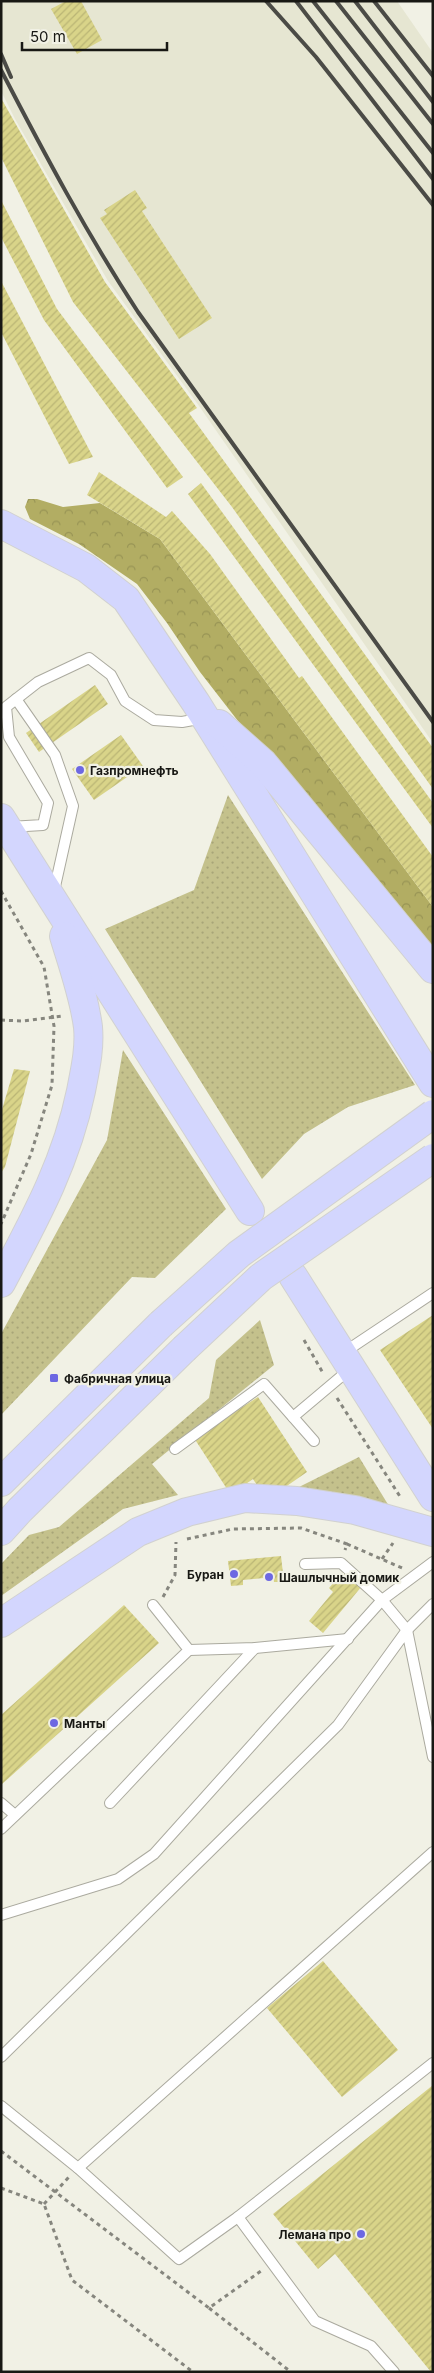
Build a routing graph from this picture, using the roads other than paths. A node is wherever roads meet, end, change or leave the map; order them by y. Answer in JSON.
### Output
{"nodes":[{"id":1,"x":1,"y":524,"type":"edge"},
{"id":2,"x":31,"y":538,"type":"junction"},
{"id":3,"x":1,"y":545,"type":"edge"},
{"id":4,"x":16,"y":699,"type":"junction"},
{"id":5,"x":200,"y":711,"type":"junction"},
{"id":6,"x":4,"y":822,"type":"edge"},
{"id":7,"x":52,"y":898,"type":"junction"},
{"id":8,"x":433,"y":969,"type":"edge"},
{"id":9,"x":433,"y":1082,"type":"edge"},
{"id":10,"x":433,"y":1114,"type":"edge"},
{"id":11,"x":433,"y":1158,"type":"edge"},
{"id":12,"x":250,"y":1210,"type":"dead end"},
{"id":13,"x":293,"y":1276,"type":"dead end"},
{"id":14,"x":1,"y":1283,"type":"edge"},
{"id":15,"x":433,"y":1293,"type":"edge"},
{"id":16,"x":347,"y":1361,"type":"junction"},
{"id":17,"x":292,"y":1416,"type":"junction"},
{"id":18,"x":314,"y":1441,"type":"dead end"},
{"id":19,"x":175,"y":1450,"type":"dead end"},
{"id":20,"x":1,"y":1482,"type":"edge"},
{"id":21,"x":433,"y":1497,"type":"edge"},
{"id":22,"x":1,"y":1531,"type":"edge"},
{"id":23,"x":433,"y":1532,"type":"edge"},
{"id":24,"x":433,"y":1562,"type":"edge"},
{"id":25,"x":305,"y":1564,"type":"dead end"},
{"id":26,"x":382,"y":1600,"type":"junction"},
{"id":27,"x":433,"y":1604,"type":"edge"},
{"id":28,"x":153,"y":1605,"type":"dead end"},
{"id":29,"x":1,"y":1623,"type":"edge"},
{"id":30,"x":406,"y":1630,"type":"junction"},
{"id":31,"x":348,"y":1639,"type":"junction"},
{"id":32,"x":255,"y":1648,"type":"junction"},
{"id":33,"x":189,"y":1650,"type":"junction"},
{"id":34,"x":433,"y":1757,"type":"edge"},
{"id":35,"x":1,"y":1803,"type":"edge"},
{"id":36,"x":110,"y":1803,"type":"dead end"},
{"id":37,"x":15,"y":1815,"type":"junction"},
{"id":38,"x":1,"y":1829,"type":"edge"},
{"id":39,"x":433,"y":1852,"type":"edge"},
{"id":40,"x":1,"y":1916,"type":"edge"},
{"id":41,"x":1,"y":2058,"type":"edge"},
{"id":42,"x":433,"y":2062,"type":"edge"},
{"id":43,"x":1,"y":2106,"type":"edge"},
{"id":44,"x":78,"y":2168,"type":"junction"},
{"id":45,"x":238,"y":2217,"type":"junction"},
{"id":46,"x":394,"y":2372,"type":"edge"}],
"edges":[{"from":1,"to":2,"type":"main road"},
{"from":2,"to":3,"type":"main road"},
{"from":2,"to":5,"type":"main road"},
{"from":4,"to":5,"type":"lane"},
{"from":4,"to":6,"type":"lane"},
{"from":4,"to":7,"type":"lane"},
{"from":5,"to":8,"type":"main road"},
{"from":5,"to":9,"type":"main road"},
{"from":6,"to":7,"type":"main road"},
{"from":7,"to":12,"type":"main road"},
{"from":7,"to":14,"type":"main road"},
{"from":10,"to":20,"type":"main road","bridge":true},
{"from":11,"to":22,"type":"main road","bridge":true},
{"from":13,"to":16,"type":"main road"},
{"from":15,"to":16,"type":"lane"},
{"from":16,"to":17,"type":"lane"},
{"from":16,"to":21,"type":"main road"},
{"from":17,"to":18,"type":"lane"},
{"from":17,"to":19,"type":"lane"},
{"from":23,"to":29,"type":"main road"},
{"from":24,"to":26,"type":"lane"},
{"from":25,"to":26,"type":"lane"},
{"from":26,"to":30,"type":"lane"},
{"from":26,"to":31,"type":"lane"},
{"from":27,"to":30,"type":"lane"},
{"from":28,"to":33,"type":"lane"},
{"from":30,"to":34,"type":"lane"},
{"from":30,"to":41,"type":"lane"},
{"from":31,"to":32,"type":"lane"},
{"from":31,"to":40,"type":"lane"},
{"from":32,"to":33,"type":"lane"},
{"from":32,"to":36,"type":"lane"},
{"from":33,"to":37,"type":"lane"},
{"from":35,"to":37,"type":"lane"},
{"from":37,"to":38,"type":"lane"},
{"from":39,"to":44,"type":"lane"},
{"from":42,"to":45,"type":"lane"},
{"from":43,"to":44,"type":"lane"},
{"from":44,"to":45,"type":"lane"},
{"from":45,"to":46,"type":"lane"}]}
